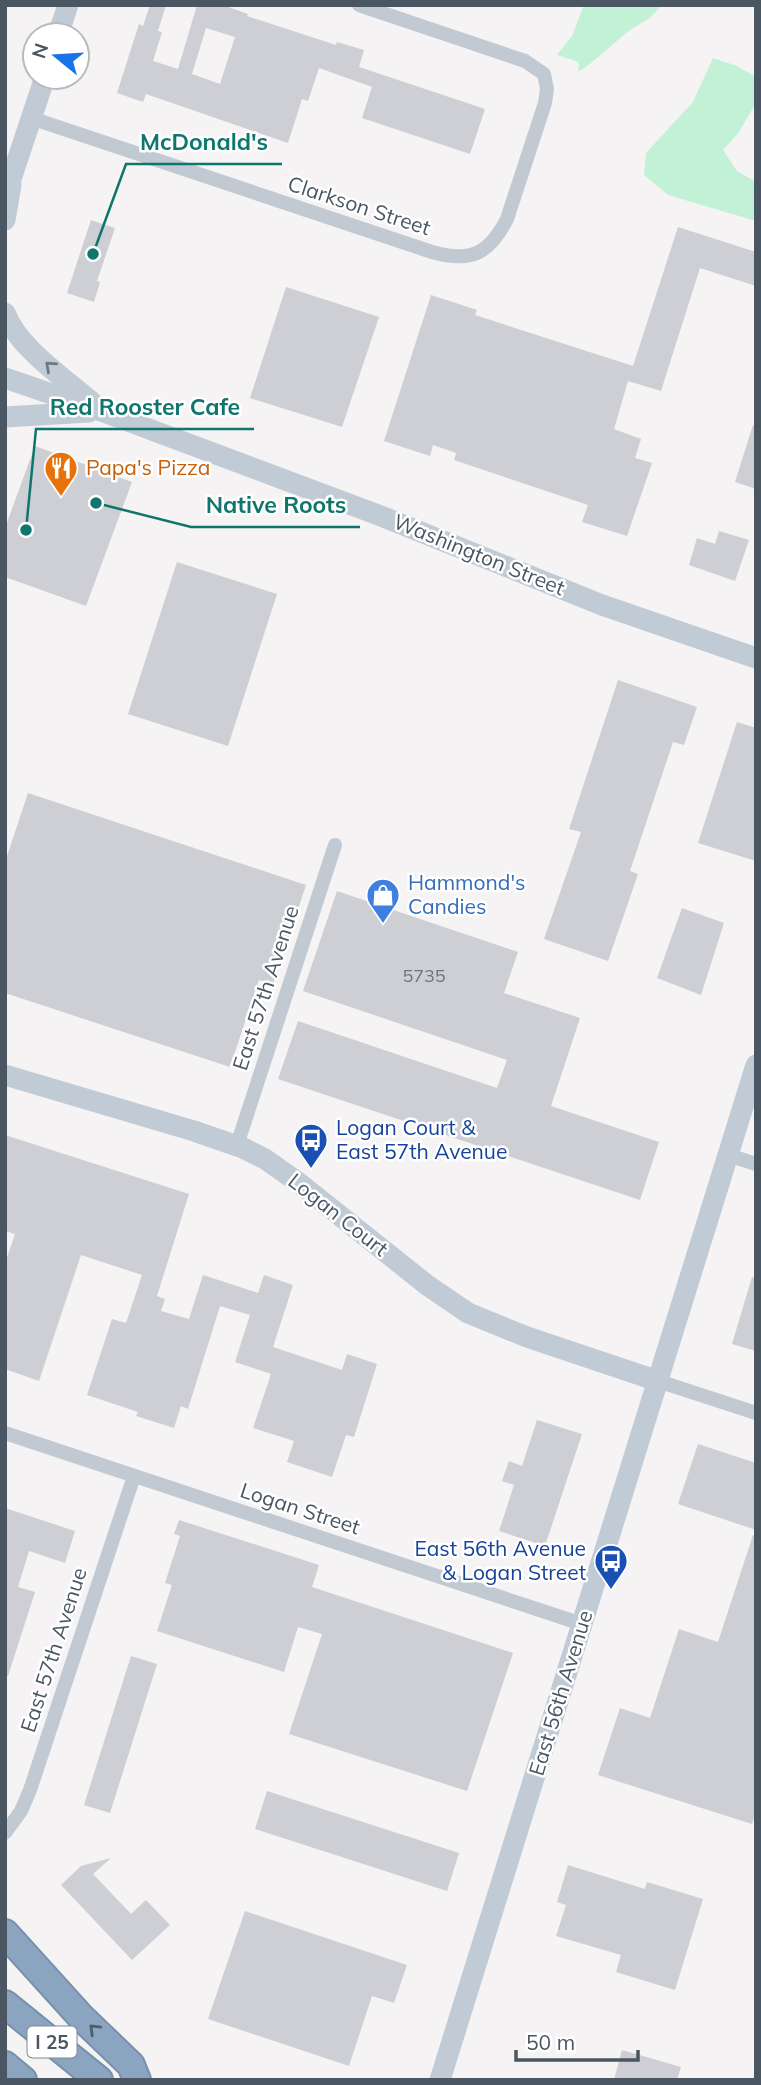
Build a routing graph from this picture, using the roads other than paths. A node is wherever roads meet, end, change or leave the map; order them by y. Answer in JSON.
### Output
{"nodes":[{"id":1,"x":359,"y":5,"type":"edge"},
{"id":2,"x":40,"y":91,"type":"edge"},
{"id":3,"x":31,"y":118,"type":"junction"},
{"id":4,"x":9,"y":182,"type":"edge"},
{"id":5,"x":5,"y":197,"type":"edge"},
{"id":6,"x":5,"y":220,"type":"edge"},
{"id":7,"x":5,"y":313,"type":"edge"},
{"id":8,"x":5,"y":378,"type":"edge"},
{"id":9,"x":101,"y":411,"type":"junction"},
{"id":10,"x":5,"y":417,"type":"edge"},
{"id":11,"x":756,"y":658,"type":"edge"},
{"id":12,"x":335,"y":845,"type":"dead end"},
{"id":13,"x":756,"y":1065,"type":"edge"},
{"id":14,"x":5,"y":1075,"type":"edge"},
{"id":15,"x":237,"y":1145,"type":"junction"},
{"id":16,"x":728,"y":1156,"type":"junction"},
{"id":17,"x":756,"y":1164,"type":"edge"},
{"id":18,"x":658,"y":1381,"type":"junction"},
{"id":19,"x":756,"y":1413,"type":"edge"},
{"id":20,"x":5,"y":1433,"type":"edge"},
{"id":21,"x":134,"y":1476,"type":"junction"},
{"id":22,"x":582,"y":1625,"type":"junction"},
{"id":23,"x":5,"y":1833,"type":"edge"},
{"id":24,"x":5,"y":1933,"type":"edge"},
{"id":25,"x":5,"y":2004,"type":"edge"},
{"id":26,"x":5,"y":2065,"type":"edge"},
{"id":27,"x":23,"y":2080,"type":"edge"},
{"id":28,"x":99,"y":2080,"type":"edge"},
{"id":29,"x":137,"y":2080,"type":"edge"},
{"id":30,"x":440,"y":2080,"type":"edge"}],
"edges":[{"from":1,"to":3,"type":"street","name":"Clarkson Street"},
{"from":2,"to":3,"type":"street"},
{"from":3,"to":4,"type":"street"},
{"from":4,"to":5,"type":"street"},
{"from":4,"to":6,"type":"street"},
{"from":9,"to":7,"type":"street","one_way":true},
{"from":8,"to":9,"type":"street","name":"Washington Street"},
{"from":9,"to":10,"type":"street"},
{"from":9,"to":11,"type":"street","name":"Washington Street"},
{"from":12,"to":15,"type":"street","name":"East 57th Avenue"},
{"from":13,"to":16,"type":"street","name":"East 56th Avenue"},
{"from":14,"to":15,"type":"street","name":"Logan Court"},
{"from":15,"to":18,"type":"street","name":"Logan Court"},
{"from":16,"to":17,"type":"street"},
{"from":16,"to":18,"type":"street","name":"East 56th Avenue"},
{"from":18,"to":19,"type":"street"},
{"from":18,"to":22,"type":"street","name":"East 56th Avenue"},
{"from":20,"to":21,"type":"street","name":"Logan Street"},
{"from":21,"to":22,"type":"street","name":"Logan Street"},
{"from":21,"to":23,"type":"street","name":"East 57th Avenue"},
{"from":22,"to":30,"type":"street","name":"East 56th Avenue"},
{"from":29,"to":24,"type":"highway","one_way":true},
{"from":25,"to":28,"type":"highway","number":"I 25"},
{"from":26,"to":27,"type":"highway"}]}
